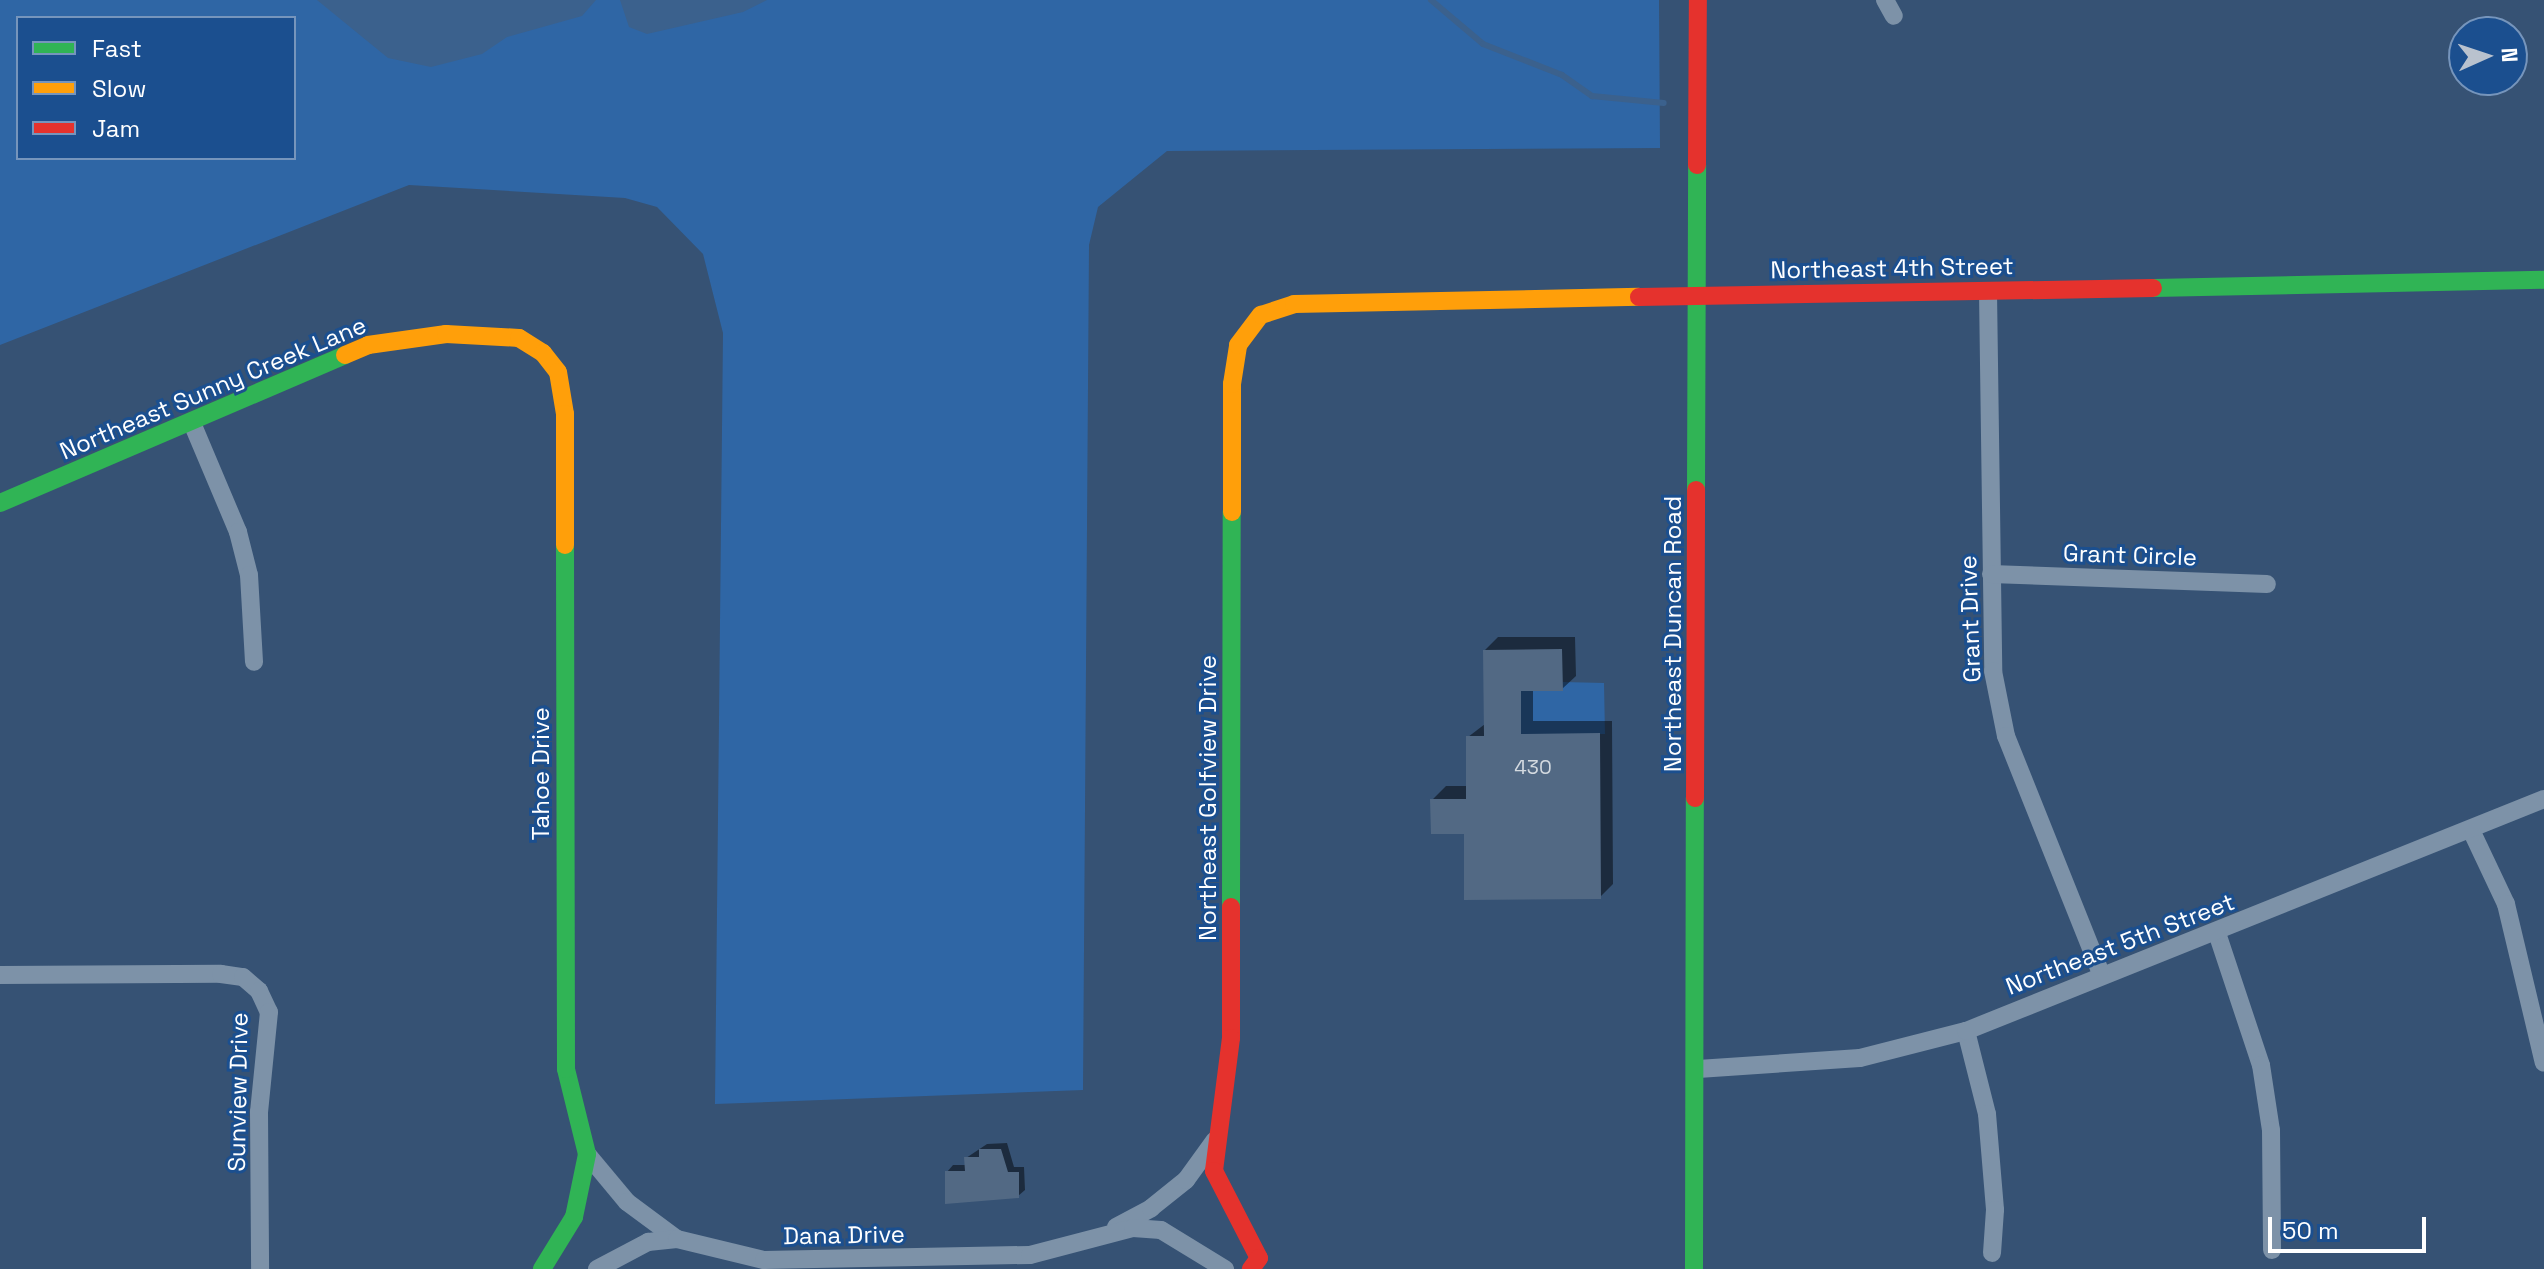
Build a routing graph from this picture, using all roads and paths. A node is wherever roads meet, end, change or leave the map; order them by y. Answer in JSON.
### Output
{"nodes":[{"id":1,"x":1698,"y":0,"type":"edge"},
{"id":2,"x":2544,"y":280,"type":"edge"},
{"id":3,"x":1988,"y":292,"type":"junction"},
{"id":4,"x":1699,"y":295,"type":"junction"},
{"id":5,"x":1247,"y":328,"type":"joint"},
{"id":6,"x":564,"y":391,"type":"joint"},
{"id":7,"x":192,"y":423,"type":"junction"},
{"id":8,"x":0,"y":503,"type":"edge"},
{"id":9,"x":1991,"y":574,"type":"junction"},
{"id":10,"x":2267,"y":584,"type":"dead end"},
{"id":11,"x":254,"y":662,"type":"dead end"},
{"id":12,"x":2544,"y":799,"type":"edge"},
{"id":13,"x":2471,"y":830,"type":"junction"},
{"id":14,"x":2217,"y":933,"type":"junction"},
{"id":15,"x":2101,"y":973,"type":"junction"},
{"id":16,"x":0,"y":975,"type":"edge"},
{"id":17,"x":1966,"y":1031,"type":"junction"},
{"id":18,"x":2544,"y":1063,"type":"edge"},
{"id":19,"x":1698,"y":1069,"type":"junction"},
{"id":20,"x":1216,"y":1139,"type":"junction"},
{"id":21,"x":587,"y":1154,"type":"junction"},
{"id":22,"x":1099,"y":1235,"type":"junction"},
{"id":23,"x":677,"y":1239,"type":"junction"},
{"id":24,"x":2272,"y":1250,"type":"dead end"},
{"id":25,"x":1992,"y":1253,"type":"dead end"},
{"id":26,"x":1255,"y":1264,"type":"edge"},
{"id":27,"x":260,"y":1269,"type":"edge"},
{"id":28,"x":542,"y":1269,"type":"edge"},
{"id":29,"x":597,"y":1269,"type":"edge"},
{"id":30,"x":1225,"y":1269,"type":"edge"},
{"id":31,"x":1694,"y":1269,"type":"edge"}],
"edges":[{"from":1,"to":4,"type":"street","name":"Northeast Duncan Road"},
{"from":2,"to":3,"type":"street","name":"Northeast 4th Street"},
{"from":3,"to":4,"type":"street","name":"Northeast 4th Street"},
{"from":3,"to":9,"type":"street","name":"Grant Drive"},
{"from":4,"to":5,"type":"street","name":"Northeast 4th Street"},
{"from":4,"to":19,"type":"street","name":"Northeast Duncan Road"},
{"from":5,"to":20,"type":"street","name":"Northeast Golfview Drive"},
{"from":6,"to":7,"type":"street","name":"Northeast Sunny Creek Lane"},
{"from":6,"to":21,"type":"street","name":"Tahoe Drive"},
{"from":7,"to":8,"type":"street","name":"Northeast Sunny Creek Lane"},
{"from":7,"to":11,"type":"street"},
{"from":9,"to":10,"type":"street","name":"Grant Circle"},
{"from":9,"to":15,"type":"street","name":"Grant Drive"},
{"from":12,"to":13,"type":"street","name":"Northeast 5th Street"},
{"from":13,"to":14,"type":"street","name":"Northeast 5th Street"},
{"from":13,"to":18,"type":"street"},
{"from":14,"to":15,"type":"street","name":"Northeast 5th Street"},
{"from":14,"to":24,"type":"street"},
{"from":15,"to":17,"type":"street","name":"Northeast 5th Street"},
{"from":16,"to":27,"type":"street","name":"Sunview Drive"},
{"from":17,"to":19,"type":"street","name":"Northeast 5th Street"},
{"from":17,"to":25,"type":"street"},
{"from":19,"to":31,"type":"street","name":"Northeast Duncan Road"},
{"from":20,"to":22,"type":"street","name":"Dana Drive"},
{"from":20,"to":26,"type":"street","name":"Northeast Golfview Drive"},
{"from":21,"to":23,"type":"street","name":"Tahoe Drive"},
{"from":21,"to":28,"type":"street","name":"Tahoe Drive"},
{"from":22,"to":23,"type":"street","name":"Dana Drive"},
{"from":22,"to":30,"type":"street","name":"Dana Drive"},
{"from":23,"to":29,"type":"street","name":"Dana Drive"}]}
